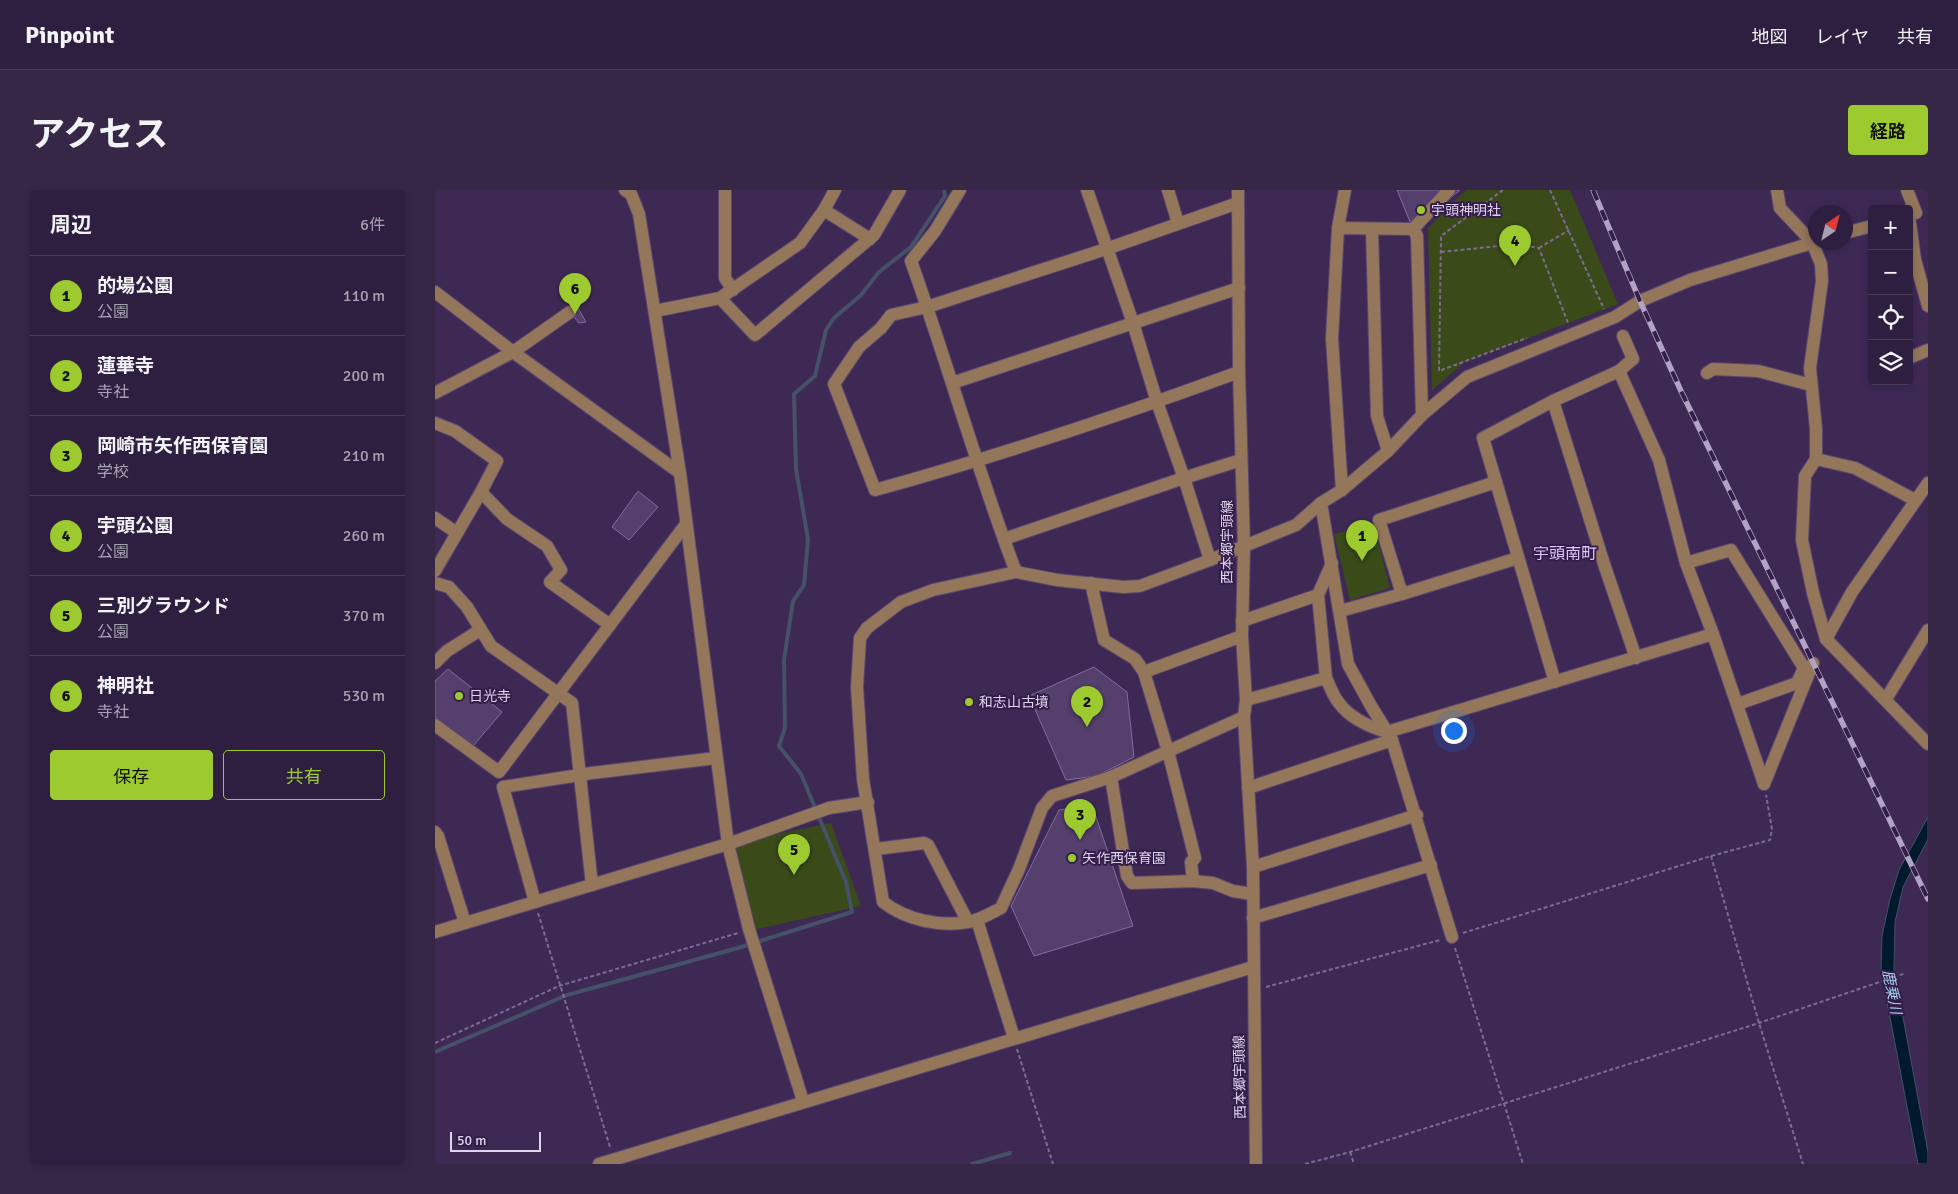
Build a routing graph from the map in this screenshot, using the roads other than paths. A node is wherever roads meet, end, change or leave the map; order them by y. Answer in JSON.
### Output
{"nodes":[{"id":1,"x":625,"y":190,"type":"edge"},
{"id":2,"x":725,"y":190,"type":"edge"},
{"id":3,"x":835,"y":190,"type":"edge"},
{"id":4,"x":900,"y":190,"type":"edge"},
{"id":5,"x":960,"y":190,"type":"edge"},
{"id":6,"x":1087,"y":190,"type":"edge"},
{"id":7,"x":1168,"y":190,"type":"edge"},
{"id":8,"x":1345,"y":190,"type":"edge"},
{"id":9,"x":1449,"y":190,"type":"edge"},
{"id":10,"x":1777,"y":190,"type":"edge"},
{"id":11,"x":1907,"y":190,"type":"edge"},
{"id":12,"x":1238,"y":196,"type":"edge"},
{"id":13,"x":824,"y":210,"type":"junction"},
{"id":14,"x":1916,"y":213,"type":"edge"},
{"id":15,"x":1178,"y":223,"type":"junction"},
{"id":16,"x":1868,"y":227,"type":"edge"},
{"id":17,"x":1339,"y":228,"type":"junction"},
{"id":18,"x":1372,"y":229,"type":"junction"},
{"id":19,"x":1413,"y":230,"type":"junction"},
{"id":20,"x":1853,"y":231,"type":"edge"},
{"id":21,"x":1808,"y":236,"type":"edge"},
{"id":22,"x":870,"y":239,"type":"junction"},
{"id":23,"x":1808,"y":244,"type":"edge"},
{"id":24,"x":1106,"y":248,"type":"junction"},
{"id":25,"x":1817,"y":250,"type":"edge"},
{"id":26,"x":1239,"y":288,"type":"junction"},
{"id":27,"x":733,"y":290,"type":"junction"},
{"id":28,"x":435,"y":292,"type":"edge"},
{"id":29,"x":720,"y":298,"type":"junction"},
{"id":30,"x":1928,"y":306,"type":"edge"},
{"id":31,"x":927,"y":307,"type":"junction"},
{"id":32,"x":655,"y":311,"type":"junction"},
{"id":33,"x":570,"y":312,"type":"dead end"},
{"id":34,"x":1133,"y":323,"type":"junction"},
{"id":35,"x":1623,"y":336,"type":"dead end"},
{"id":36,"x":1928,"y":350,"type":"edge"},
{"id":37,"x":513,"y":352,"type":"junction"},
{"id":38,"x":1913,"y":356,"type":"edge"},
{"id":39,"x":1619,"y":371,"type":"junction"},
{"id":40,"x":1239,"y":372,"type":"junction"},
{"id":41,"x":1707,"y":373,"type":"dead end"},
{"id":42,"x":952,"y":383,"type":"junction"},
{"id":43,"x":1811,"y":384,"type":"junction"},
{"id":44,"x":435,"y":393,"type":"edge"},
{"id":45,"x":1553,"y":401,"type":"junction"},
{"id":46,"x":1157,"y":402,"type":"junction"},
{"id":47,"x":1422,"y":415,"type":"junction"},
{"id":48,"x":435,"y":422,"type":"edge"},
{"id":49,"x":1388,"y":451,"type":"junction"},
{"id":50,"x":1816,"y":459,"type":"junction"},
{"id":51,"x":1241,"y":460,"type":"junction"},
{"id":52,"x":977,"y":462,"type":"junction"},
{"id":53,"x":680,"y":473,"type":"junction"},
{"id":54,"x":1185,"y":478,"type":"junction"},
{"id":55,"x":1496,"y":482,"type":"junction"},
{"id":56,"x":1928,"y":483,"type":"edge"},
{"id":57,"x":1343,"y":490,"type":"junction"},
{"id":58,"x":481,"y":492,"type":"junction"},
{"id":59,"x":1915,"y":500,"type":"junction"},
{"id":60,"x":1321,"y":503,"type":"junction"},
{"id":61,"x":435,"y":518,"type":"edge"},
{"id":62,"x":686,"y":524,"type":"junction"},
{"id":63,"x":457,"y":533,"type":"junction"},
{"id":64,"x":1004,"y":539,"type":"junction"},
{"id":65,"x":1244,"y":546,"type":"junction"},
{"id":66,"x":1518,"y":558,"type":"junction"},
{"id":67,"x":1210,"y":560,"type":"junction"},
{"id":68,"x":1332,"y":563,"type":"junction"},
{"id":69,"x":1686,"y":563,"type":"junction"},
{"id":70,"x":435,"y":571,"type":"edge"},
{"id":71,"x":1016,"y":572,"type":"junction"},
{"id":72,"x":435,"y":582,"type":"edge"},
{"id":73,"x":1091,"y":583,"type":"junction"},
{"id":74,"x":1402,"y":594,"type":"junction"},
{"id":75,"x":1317,"y":595,"type":"junction"},
{"id":76,"x":1340,"y":611,"type":"junction"},
{"id":77,"x":1242,"y":621,"type":"junction"},
{"id":78,"x":610,"y":625,"type":"junction"},
{"id":79,"x":480,"y":630,"type":"junction"},
{"id":80,"x":1928,"y":630,"type":"edge"},
{"id":81,"x":1713,"y":634,"type":"junction"},
{"id":82,"x":1242,"y":636,"type":"junction"},
{"id":83,"x":1826,"y":640,"type":"junction"},
{"id":84,"x":1636,"y":658,"type":"junction"},
{"id":85,"x":435,"y":662,"type":"edge"},
{"id":86,"x":1813,"y":664,"type":"dead end"},
{"id":87,"x":1144,"y":672,"type":"junction"},
{"id":88,"x":1326,"y":678,"type":"junction"},
{"id":89,"x":1555,"y":682,"type":"junction"},
{"id":90,"x":557,"y":693,"type":"junction"},
{"id":91,"x":1245,"y":700,"type":"junction"},
{"id":92,"x":1885,"y":700,"type":"junction"},
{"id":93,"x":1738,"y":704,"type":"junction"},
{"id":94,"x":1244,"y":717,"type":"junction"},
{"id":95,"x":435,"y":725,"type":"edge"},
{"id":96,"x":1390,"y":736,"type":"junction"},
{"id":97,"x":1928,"y":744,"type":"edge"},
{"id":98,"x":1167,"y":751,"type":"junction"},
{"id":99,"x":716,"y":758,"type":"junction"},
{"id":100,"x":499,"y":772,"type":"junction"},
{"id":101,"x":581,"y":774,"type":"junction"},
{"id":102,"x":1111,"y":777,"type":"junction"},
{"id":103,"x":503,"y":787,"type":"junction"},
{"id":104,"x":1248,"y":788,"type":"junction"},
{"id":105,"x":868,"y":802,"type":"junction"},
{"id":106,"x":1417,"y":815,"type":"junction"},
{"id":107,"x":435,"y":832,"type":"edge"},
{"id":108,"x":728,"y":844,"type":"junction"},
{"id":109,"x":876,"y":849,"type":"junction"},
{"id":110,"x":1431,"y":866,"type":"junction"},
{"id":111,"x":1253,"y":867,"type":"junction"},
{"id":112,"x":1193,"y":881,"type":"junction"},
{"id":113,"x":592,"y":885,"type":"junction"},
{"id":114,"x":1252,"y":894,"type":"junction"},
{"id":115,"x":535,"y":902,"type":"junction"},
{"id":116,"x":1253,"y":918,"type":"junction"},
{"id":117,"x":973,"y":921,"type":"junction"},
{"id":118,"x":465,"y":923,"type":"junction"},
{"id":119,"x":435,"y":932,"type":"edge"},
{"id":120,"x":1452,"y":937,"type":"road end"},
{"id":121,"x":1253,"y":967,"type":"junction"},
{"id":122,"x":1013,"y":1038,"type":"junction"},
{"id":123,"x":803,"y":1101,"type":"junction"},
{"id":124,"x":599,"y":1164,"type":"edge"},
{"id":125,"x":1256,"y":1164,"type":"edge"}],
"edges":[{"from":1,"to":32,"type":"street"},
{"from":2,"to":27,"type":"street"},
{"from":3,"to":13,"type":"street"},
{"from":4,"to":22,"type":"street"},
{"from":5,"to":31,"type":"street"},
{"from":6,"to":24,"type":"street"},
{"from":7,"to":15,"type":"street"},
{"from":8,"to":17,"type":"street"},
{"from":9,"to":19,"type":"street"},
{"from":10,"to":21,"type":"street"},
{"from":11,"to":14,"type":"street"},
{"from":12,"to":15,"type":"street"},
{"from":12,"to":26,"type":"street","name":"西本郷宇頭線"},
{"from":13,"to":22,"type":"street"},
{"from":13,"to":27,"type":"street"},
{"from":14,"to":30,"type":"street"},
{"from":15,"to":24,"type":"street"},
{"from":16,"to":20,"type":"street"},
{"from":17,"to":18,"type":"street"},
{"from":17,"to":57,"type":"street"},
{"from":18,"to":19,"type":"street"},
{"from":18,"to":49,"type":"street"},
{"from":19,"to":47,"type":"street"},
{"from":22,"to":29,"type":"street"},
{"from":23,"to":47,"type":"street"},
{"from":24,"to":31,"type":"street"},
{"from":24,"to":34,"type":"street"},
{"from":25,"to":43,"type":"street"},
{"from":26,"to":34,"type":"street"},
{"from":26,"to":40,"type":"street","name":"西本郷宇頭線"},
{"from":27,"to":29,"type":"street"},
{"from":28,"to":37,"type":"street"},
{"from":29,"to":32,"type":"street"},
{"from":31,"to":42,"type":"street"},
{"from":31,"to":52,"type":"street"},
{"from":32,"to":53,"type":"street"},
{"from":33,"to":37,"type":"street"},
{"from":34,"to":42,"type":"street"},
{"from":34,"to":46,"type":"street"},
{"from":35,"to":39,"type":"street"},
{"from":36,"to":38,"type":"street"},
{"from":37,"to":44,"type":"street"},
{"from":37,"to":53,"type":"street"},
{"from":39,"to":45,"type":"street"},
{"from":39,"to":69,"type":"street"},
{"from":40,"to":46,"type":"street"},
{"from":40,"to":51,"type":"street","name":"西本郷宇頭線"},
{"from":41,"to":43,"type":"street"},
{"from":42,"to":52,"type":"street"},
{"from":43,"to":50,"type":"street"},
{"from":45,"to":55,"type":"street"},
{"from":45,"to":84,"type":"street"},
{"from":46,"to":52,"type":"street"},
{"from":46,"to":54,"type":"street"},
{"from":47,"to":49,"type":"street"},
{"from":48,"to":58,"type":"street"},
{"from":49,"to":57,"type":"street"},
{"from":50,"to":59,"type":"street"},
{"from":50,"to":83,"type":"street"},
{"from":51,"to":54,"type":"street"},
{"from":51,"to":65,"type":"street","name":"西本郷宇頭線"},
{"from":52,"to":64,"type":"street"},
{"from":53,"to":62,"type":"street"},
{"from":54,"to":64,"type":"street"},
{"from":54,"to":67,"type":"street"},
{"from":55,"to":66,"type":"street"},
{"from":55,"to":74,"type":"street"},
{"from":56,"to":59,"type":"street"},
{"from":57,"to":60,"type":"street"},
{"from":58,"to":63,"type":"street"},
{"from":58,"to":78,"type":"street"},
{"from":59,"to":83,"type":"street"},
{"from":60,"to":65,"type":"street"},
{"from":60,"to":68,"type":"street"},
{"from":61,"to":63,"type":"street"},
{"from":62,"to":78,"type":"street"},
{"from":62,"to":99,"type":"street"},
{"from":63,"to":70,"type":"street"},
{"from":64,"to":71,"type":"street"},
{"from":65,"to":67,"type":"street"},
{"from":65,"to":77,"type":"street","name":"西本郷宇頭線"},
{"from":66,"to":74,"type":"street"},
{"from":66,"to":89,"type":"street"},
{"from":67,"to":73,"type":"street"},
{"from":68,"to":75,"type":"street"},
{"from":68,"to":76,"type":"street"},
{"from":69,"to":81,"type":"street"},
{"from":69,"to":93,"type":"street"},
{"from":71,"to":73,"type":"street"},
{"from":71,"to":105,"type":"street"},
{"from":72,"to":79,"type":"street"},
{"from":73,"to":87,"type":"street"},
{"from":74,"to":76,"type":"street"},
{"from":75,"to":77,"type":"street"},
{"from":75,"to":88,"type":"street"},
{"from":76,"to":96,"type":"street"},
{"from":77,"to":82,"type":"street","name":"西本郷宇頭線"},
{"from":78,"to":90,"type":"street"},
{"from":79,"to":85,"type":"street"},
{"from":79,"to":90,"type":"street"},
{"from":80,"to":92,"type":"street"},
{"from":81,"to":84,"type":"street"},
{"from":81,"to":93,"type":"street"},
{"from":82,"to":87,"type":"street"},
{"from":82,"to":91,"type":"street","name":"西本郷宇頭線"},
{"from":83,"to":92,"type":"street"},
{"from":84,"to":89,"type":"street"},
{"from":86,"to":93,"type":"street"},
{"from":87,"to":98,"type":"street"},
{"from":88,"to":91,"type":"street"},
{"from":88,"to":96,"type":"street"},
{"from":89,"to":96,"type":"street"},
{"from":90,"to":100,"type":"street"},
{"from":90,"to":101,"type":"street"},
{"from":91,"to":94,"type":"street","name":"西本郷宇頭線"},
{"from":92,"to":97,"type":"street"},
{"from":94,"to":98,"type":"street"},
{"from":94,"to":104,"type":"street","name":"西本郷宇頭線"},
{"from":95,"to":100,"type":"street"},
{"from":96,"to":104,"type":"street"},
{"from":96,"to":106,"type":"street"},
{"from":98,"to":102,"type":"street"},
{"from":98,"to":112,"type":"street"},
{"from":99,"to":101,"type":"street"},
{"from":99,"to":108,"type":"street"},
{"from":100,"to":103,"type":"street"},
{"from":101,"to":103,"type":"street"},
{"from":101,"to":113,"type":"street"},
{"from":102,"to":112,"type":"street"},
{"from":102,"to":117,"type":"street"},
{"from":103,"to":115,"type":"street"},
{"from":104,"to":111,"type":"street","name":"西本郷宇頭線"},
{"from":105,"to":108,"type":"street"},
{"from":105,"to":109,"type":"street"},
{"from":106,"to":110,"type":"street"},
{"from":106,"to":111,"type":"street"},
{"from":107,"to":118,"type":"street"},
{"from":108,"to":113,"type":"street"},
{"from":108,"to":123,"type":"street"},
{"from":109,"to":117,"type":"street"},
{"from":109,"to":117,"type":"street"},
{"from":110,"to":116,"type":"street"},
{"from":110,"to":120,"type":"street"},
{"from":111,"to":114,"type":"street","name":"西本郷宇頭線"},
{"from":112,"to":114,"type":"street"},
{"from":113,"to":115,"type":"street"},
{"from":114,"to":116,"type":"street","name":"西本郷宇頭線"},
{"from":115,"to":118,"type":"street"},
{"from":116,"to":121,"type":"street"},
{"from":117,"to":122,"type":"street"},
{"from":118,"to":119,"type":"street"},
{"from":121,"to":122,"type":"street"},
{"from":121,"to":125,"type":"street","name":"西本郷宇頭線"},
{"from":122,"to":123,"type":"street"},
{"from":123,"to":124,"type":"street"}]}
